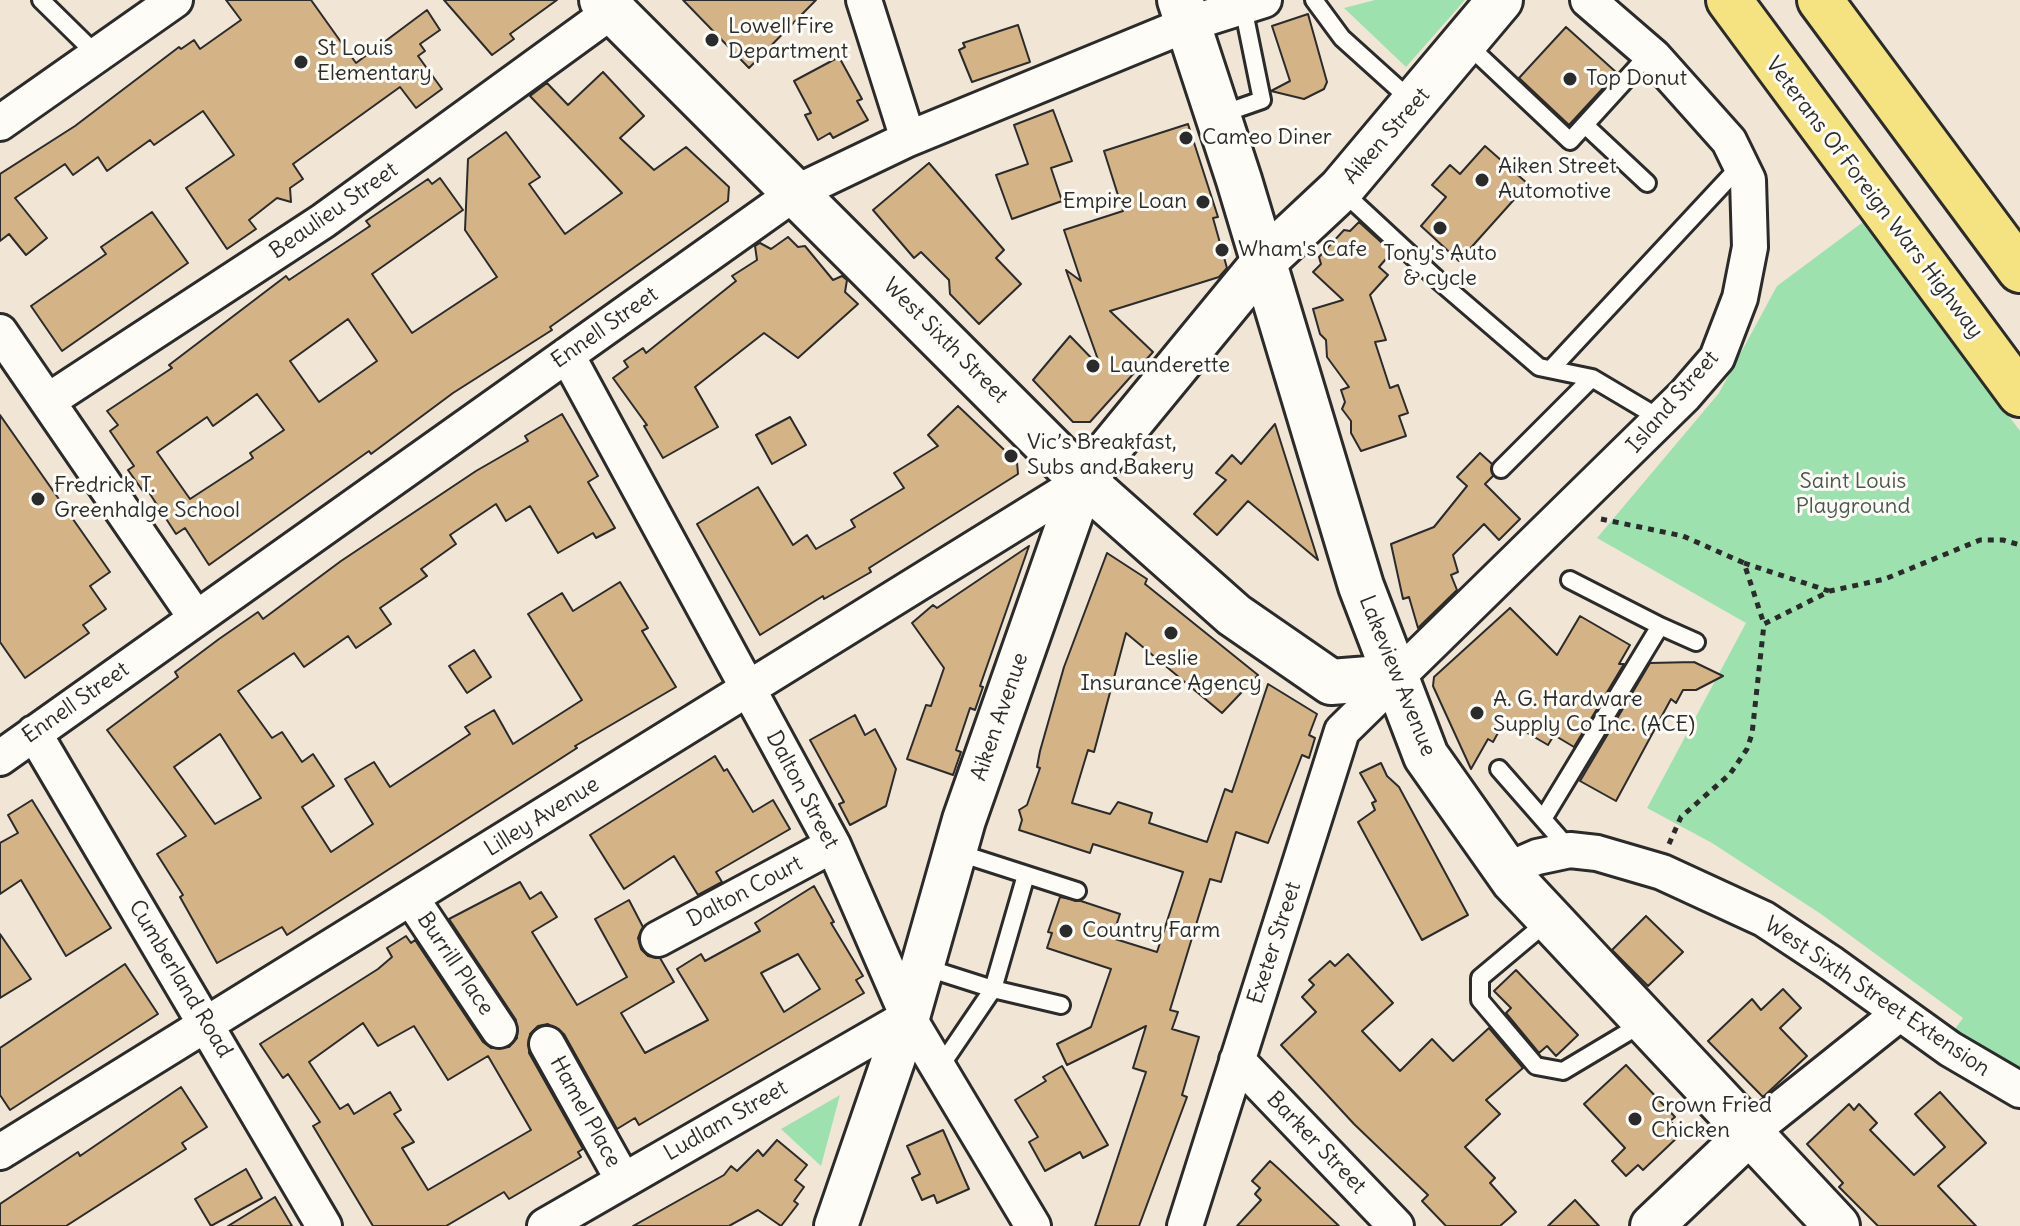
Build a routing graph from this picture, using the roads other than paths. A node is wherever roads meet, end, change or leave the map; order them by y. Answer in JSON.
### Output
{"nodes":[{"id":1,"x":41,"y":0,"type":"edge"},
{"id":2,"x":175,"y":0,"type":"edge"},
{"id":3,"x":864,"y":0,"type":"edge"},
{"id":4,"x":1314,"y":0,"type":"edge"},
{"id":5,"x":1500,"y":0,"type":"edge"},
{"id":6,"x":1588,"y":0,"type":"edge"},
{"id":7,"x":1729,"y":0,"type":"edge"},
{"id":8,"x":1820,"y":0,"type":"edge"},
{"id":9,"x":1254,"y":3,"type":"edge"},
{"id":10,"x":607,"y":6,"type":"edge"},
{"id":11,"x":1184,"y":12,"type":"edge"},
{"id":12,"x":1465,"y":43,"type":"junction"},
{"id":13,"x":1650,"y":53,"type":"junction"},
{"id":14,"x":97,"y":55,"type":"junction"},
{"id":15,"x":1416,"y":105,"type":"junction"},
{"id":16,"x":1217,"y":115,"type":"junction"},
{"id":17,"x":0,"y":123,"type":"edge"},
{"id":18,"x":1585,"y":125,"type":"junction"},
{"id":19,"x":908,"y":139,"type":"junction"},
{"id":20,"x":1741,"y":165,"type":"junction"},
{"id":21,"x":1647,"y":183,"type":"dead end"},
{"id":22,"x":1341,"y":189,"type":"junction"},
{"id":23,"x":795,"y":193,"type":"junction"},
{"id":24,"x":1263,"y":262,"type":"junction"},
{"id":25,"x":2020,"y":270,"type":"edge"},
{"id":26,"x":0,"y":332,"type":"edge"},
{"id":27,"x":567,"y":355,"type":"junction"},
{"id":28,"x":1551,"y":369,"type":"junction"},
{"id":29,"x":1592,"y":378,"type":"junction"},
{"id":30,"x":2020,"y":394,"type":"edge"},
{"id":31,"x":48,"y":401,"type":"junction"},
{"id":32,"x":1661,"y":419,"type":"junction"},
{"id":33,"x":1501,"y":469,"type":"dead end"},
{"id":34,"x":1083,"y":481,"type":"junction"},
{"id":35,"x":1570,"y":580,"type":"dead end"},
{"id":36,"x":196,"y":618,"type":"junction"},
{"id":37,"x":1660,"y":626,"type":"junction"},
{"id":38,"x":1696,"y":642,"type":"dead end"},
{"id":39,"x":1394,"y":677,"type":"junction"},
{"id":40,"x":748,"y":690,"type":"junction"},
{"id":41,"x":34,"y":733,"type":"junction"},
{"id":42,"x":0,"y":758,"type":"edge"},
{"id":43,"x":1499,"y":769,"type":"dead end"},
{"id":44,"x":1543,"y":819,"type":"junction"},
{"id":45,"x":833,"y":845,"type":"junction"},
{"id":46,"x":1570,"y":850,"type":"junction"},
{"id":47,"x":954,"y":852,"type":"junction"},
{"id":48,"x":1507,"y":870,"type":"junction"},
{"id":49,"x":1026,"y":875,"type":"junction"},
{"id":50,"x":1077,"y":891,"type":"dead end"},
{"id":51,"x":411,"y":898,"type":"junction"},
{"id":52,"x":1550,"y":919,"type":"junction"},
{"id":53,"x":658,"y":939,"type":"dead end"},
{"id":54,"x":922,"y":966,"type":"junction"},
{"id":55,"x":993,"y":989,"type":"junction"},
{"id":56,"x":1061,"y":1005,"type":"dead end"},
{"id":57,"x":1900,"y":1013,"type":"junction"},
{"id":58,"x":908,"y":1017,"type":"junction"},
{"id":59,"x":1646,"y":1021,"type":"junction"},
{"id":60,"x":208,"y":1024,"type":"junction"},
{"id":61,"x":499,"y":1030,"type":"dead end"},
{"id":62,"x":547,"y":1044,"type":"dead end"},
{"id":63,"x":1237,"y":1060,"type":"junction"},
{"id":64,"x":940,"y":1067,"type":"junction"},
{"id":65,"x":2020,"y":1090,"type":"edge"},
{"id":66,"x":1751,"y":1132,"type":"junction"},
{"id":67,"x":0,"y":1152,"type":"edge"},
{"id":68,"x":623,"y":1180,"type":"junction"},
{"id":69,"x":324,"y":1226,"type":"edge"},
{"id":70,"x":545,"y":1226,"type":"edge"},
{"id":71,"x":836,"y":1226,"type":"edge"},
{"id":72,"x":1033,"y":1226,"type":"edge"},
{"id":73,"x":1185,"y":1226,"type":"edge"},
{"id":74,"x":1396,"y":1226,"type":"edge"},
{"id":75,"x":1652,"y":1226,"type":"edge"},
{"id":76,"x":1837,"y":1226,"type":"edge"}],
"edges":[{"from":1,"to":14,"type":"lane"},
{"from":2,"to":14,"type":"street"},
{"from":3,"to":19,"type":"street"},
{"from":4,"to":15,"type":"lane"},
{"from":5,"to":12,"type":"main road","name":"Aiken Street"},
{"from":6,"to":13,"type":"street","name":"Island Street"},
{"from":7,"to":30,"type":"main road","name":"Veterans Of Foreign Wars Highway"},
{"from":8,"to":25,"type":"main road"},
{"from":9,"to":11,"type":"street","name":"Ennell Street"},
{"from":9,"to":16,"type":"lane"},
{"from":10,"to":23,"type":"main road","name":"West Sixth Street"},
{"from":10,"to":31,"type":"street","name":"Beaulieu Street"},
{"from":11,"to":16,"type":"main road","name":"Lakeview Avenue"},
{"from":11,"to":19,"type":"street","name":"Ennell Street"},
{"from":12,"to":15,"type":"main road","name":"Aiken Street"},
{"from":12,"to":18,"type":"lane"},
{"from":13,"to":18,"type":"lane"},
{"from":13,"to":20,"type":"street","name":"Island Street"},
{"from":14,"to":17,"type":"street"},
{"from":15,"to":22,"type":"main road","name":"Aiken Street"},
{"from":16,"to":24,"type":"main road","name":"Lakeview Avenue"},
{"from":18,"to":21,"type":"lane"},
{"from":19,"to":23,"type":"street","name":"Ennell Street"},
{"from":20,"to":28,"type":"lane"},
{"from":20,"to":32,"type":"street","name":"Island Street"},
{"from":22,"to":24,"type":"main road","name":"Aiken Street"},
{"from":22,"to":28,"type":"lane"},
{"from":23,"to":27,"type":"street","name":"Ennell Street"},
{"from":23,"to":34,"type":"main road","name":"West Sixth Street"},
{"from":24,"to":34,"type":"street","name":"Aiken Avenue"},
{"from":24,"to":39,"type":"main road","name":"Lakeview Avenue"},
{"from":26,"to":31,"type":"street"},
{"from":27,"to":36,"type":"street","name":"Ennell Street"},
{"from":27,"to":40,"type":"street","name":"Dalton Street"},
{"from":28,"to":29,"type":"lane"},
{"from":29,"to":32,"type":"lane"},
{"from":29,"to":33,"type":"lane"},
{"from":31,"to":36,"type":"street"},
{"from":32,"to":39,"type":"street","name":"Island Street"},
{"from":34,"to":39,"type":"main road","name":"West Sixth Street"},
{"from":34,"to":40,"type":"street","name":"Lilley Avenue"},
{"from":34,"to":47,"type":"street","name":"Aiken Avenue"},
{"from":35,"to":37,"type":"lane"},
{"from":36,"to":41,"type":"street","name":"Ennell Street"},
{"from":37,"to":38,"type":"lane"},
{"from":37,"to":44,"type":"lane"},
{"from":39,"to":48,"type":"main road","name":"Lakeview Avenue"},
{"from":39,"to":63,"type":"street","name":"Exeter Street"},
{"from":40,"to":45,"type":"street","name":"Dalton Street"},
{"from":40,"to":51,"type":"street","name":"Lilley Avenue"},
{"from":41,"to":42,"type":"street","name":"Ennell Street"},
{"from":41,"to":60,"type":"street","name":"Cumberland Road"},
{"from":43,"to":44,"type":"lane"},
{"from":44,"to":46,"type":"lane"},
{"from":45,"to":53,"type":"street","name":"Dalton Court"},
{"from":45,"to":58,"type":"street","name":"Dalton Street"},
{"from":46,"to":48,"type":"street","name":"West Sixth Street Extension"},
{"from":46,"to":57,"type":"street","name":"West Sixth Street Extension"},
{"from":47,"to":49,"type":"lane"},
{"from":47,"to":54,"type":"street","name":"Aiken Avenue"},
{"from":48,"to":52,"type":"main road","name":"Lakeview Avenue"},
{"from":49,"to":50,"type":"lane"},
{"from":49,"to":55,"type":"lane"},
{"from":51,"to":60,"type":"street","name":"Lilley Avenue"},
{"from":51,"to":61,"type":"street","name":"Burrill Place"},
{"from":52,"to":59,"type":"main road","name":"Lakeview Avenue"},
{"from":52,"to":59,"type":"lane"},
{"from":54,"to":55,"type":"lane"},
{"from":54,"to":58,"type":"street","name":"Aiken Avenue"},
{"from":55,"to":56,"type":"lane"},
{"from":55,"to":64,"type":"lane"},
{"from":57,"to":65,"type":"street","name":"West Sixth Street Extension"},
{"from":57,"to":66,"type":"street"},
{"from":58,"to":64,"type":"street","name":"Dalton Street"},
{"from":58,"to":68,"type":"street","name":"Ludlam Street"},
{"from":58,"to":71,"type":"street","name":"Aiken Avenue"},
{"from":59,"to":66,"type":"main road","name":"Lakeview Avenue"},
{"from":60,"to":67,"type":"street","name":"Lilley Avenue"},
{"from":60,"to":69,"type":"street","name":"Cumberland Road"},
{"from":62,"to":68,"type":"street","name":"Hamel Place"},
{"from":63,"to":73,"type":"street","name":"Exeter Street"},
{"from":63,"to":74,"type":"street","name":"Barker Street"},
{"from":64,"to":72,"type":"street","name":"Dalton Street"},
{"from":66,"to":75,"type":"street"},
{"from":66,"to":76,"type":"main road","name":"Lakeview Avenue"},
{"from":68,"to":70,"type":"street","name":"Ludlam Street"}]}
